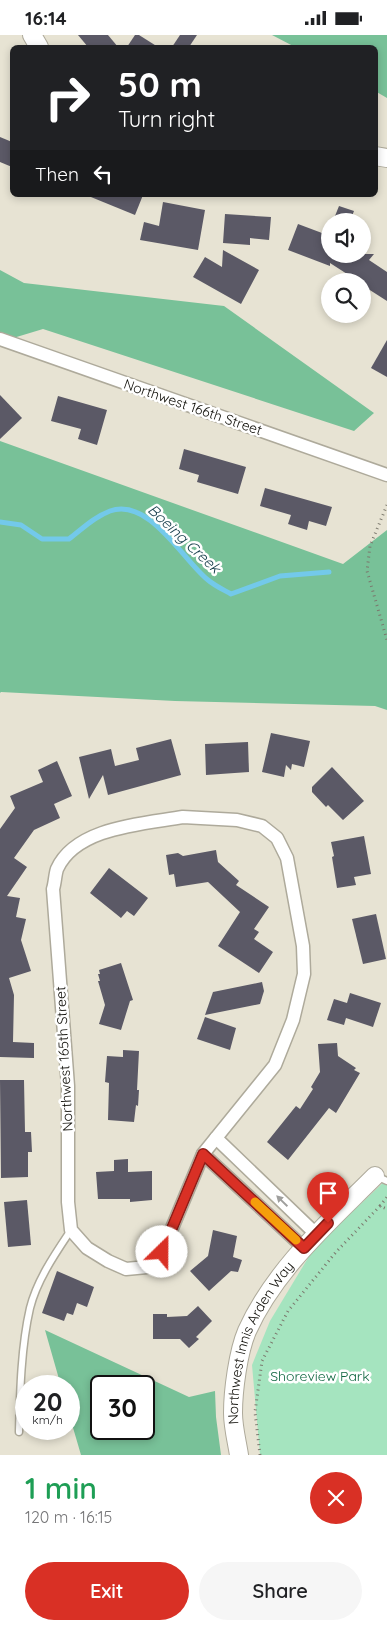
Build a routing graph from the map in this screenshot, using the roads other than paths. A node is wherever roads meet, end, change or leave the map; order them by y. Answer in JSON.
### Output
{"nodes":[{"id":1,"x":0,"y":339,"type":"edge"},
{"id":2,"x":387,"y":475,"type":"edge"},
{"id":3,"x":216,"y":1138,"type":"junction"},
{"id":4,"x":203,"y":1154,"type":"junction"},
{"id":5,"x":381,"y":1179,"type":"edge"},
{"id":6,"x":71,"y":1230,"type":"junction"},
{"id":7,"x":317,"y":1235,"type":"junction"},
{"id":8,"x":304,"y":1248,"type":"junction"},
{"id":9,"x":21,"y":1375,"type":"edge"},
{"id":10,"x":239,"y":1455,"type":"edge"}],
"edges":[{"from":1,"to":2,"type":"street","name":"Northwest 166th Street"},
{"from":3,"to":4,"type":"street"},
{"from":3,"to":6,"type":"street","name":"Northwest 165th Street"},
{"from":7,"to":3,"type":"street","one_way":true},
{"from":4,"to":6,"type":"street"},
{"from":4,"to":8,"type":"street"},
{"from":5,"to":7,"type":"street","name":"Northwest Innis Arden Way"},
{"from":6,"to":9,"type":"lane"},
{"from":7,"to":8,"type":"street","name":"Northwest Innis Arden Way"},
{"from":8,"to":10,"type":"street","name":"Northwest Innis Arden Way"}]}
